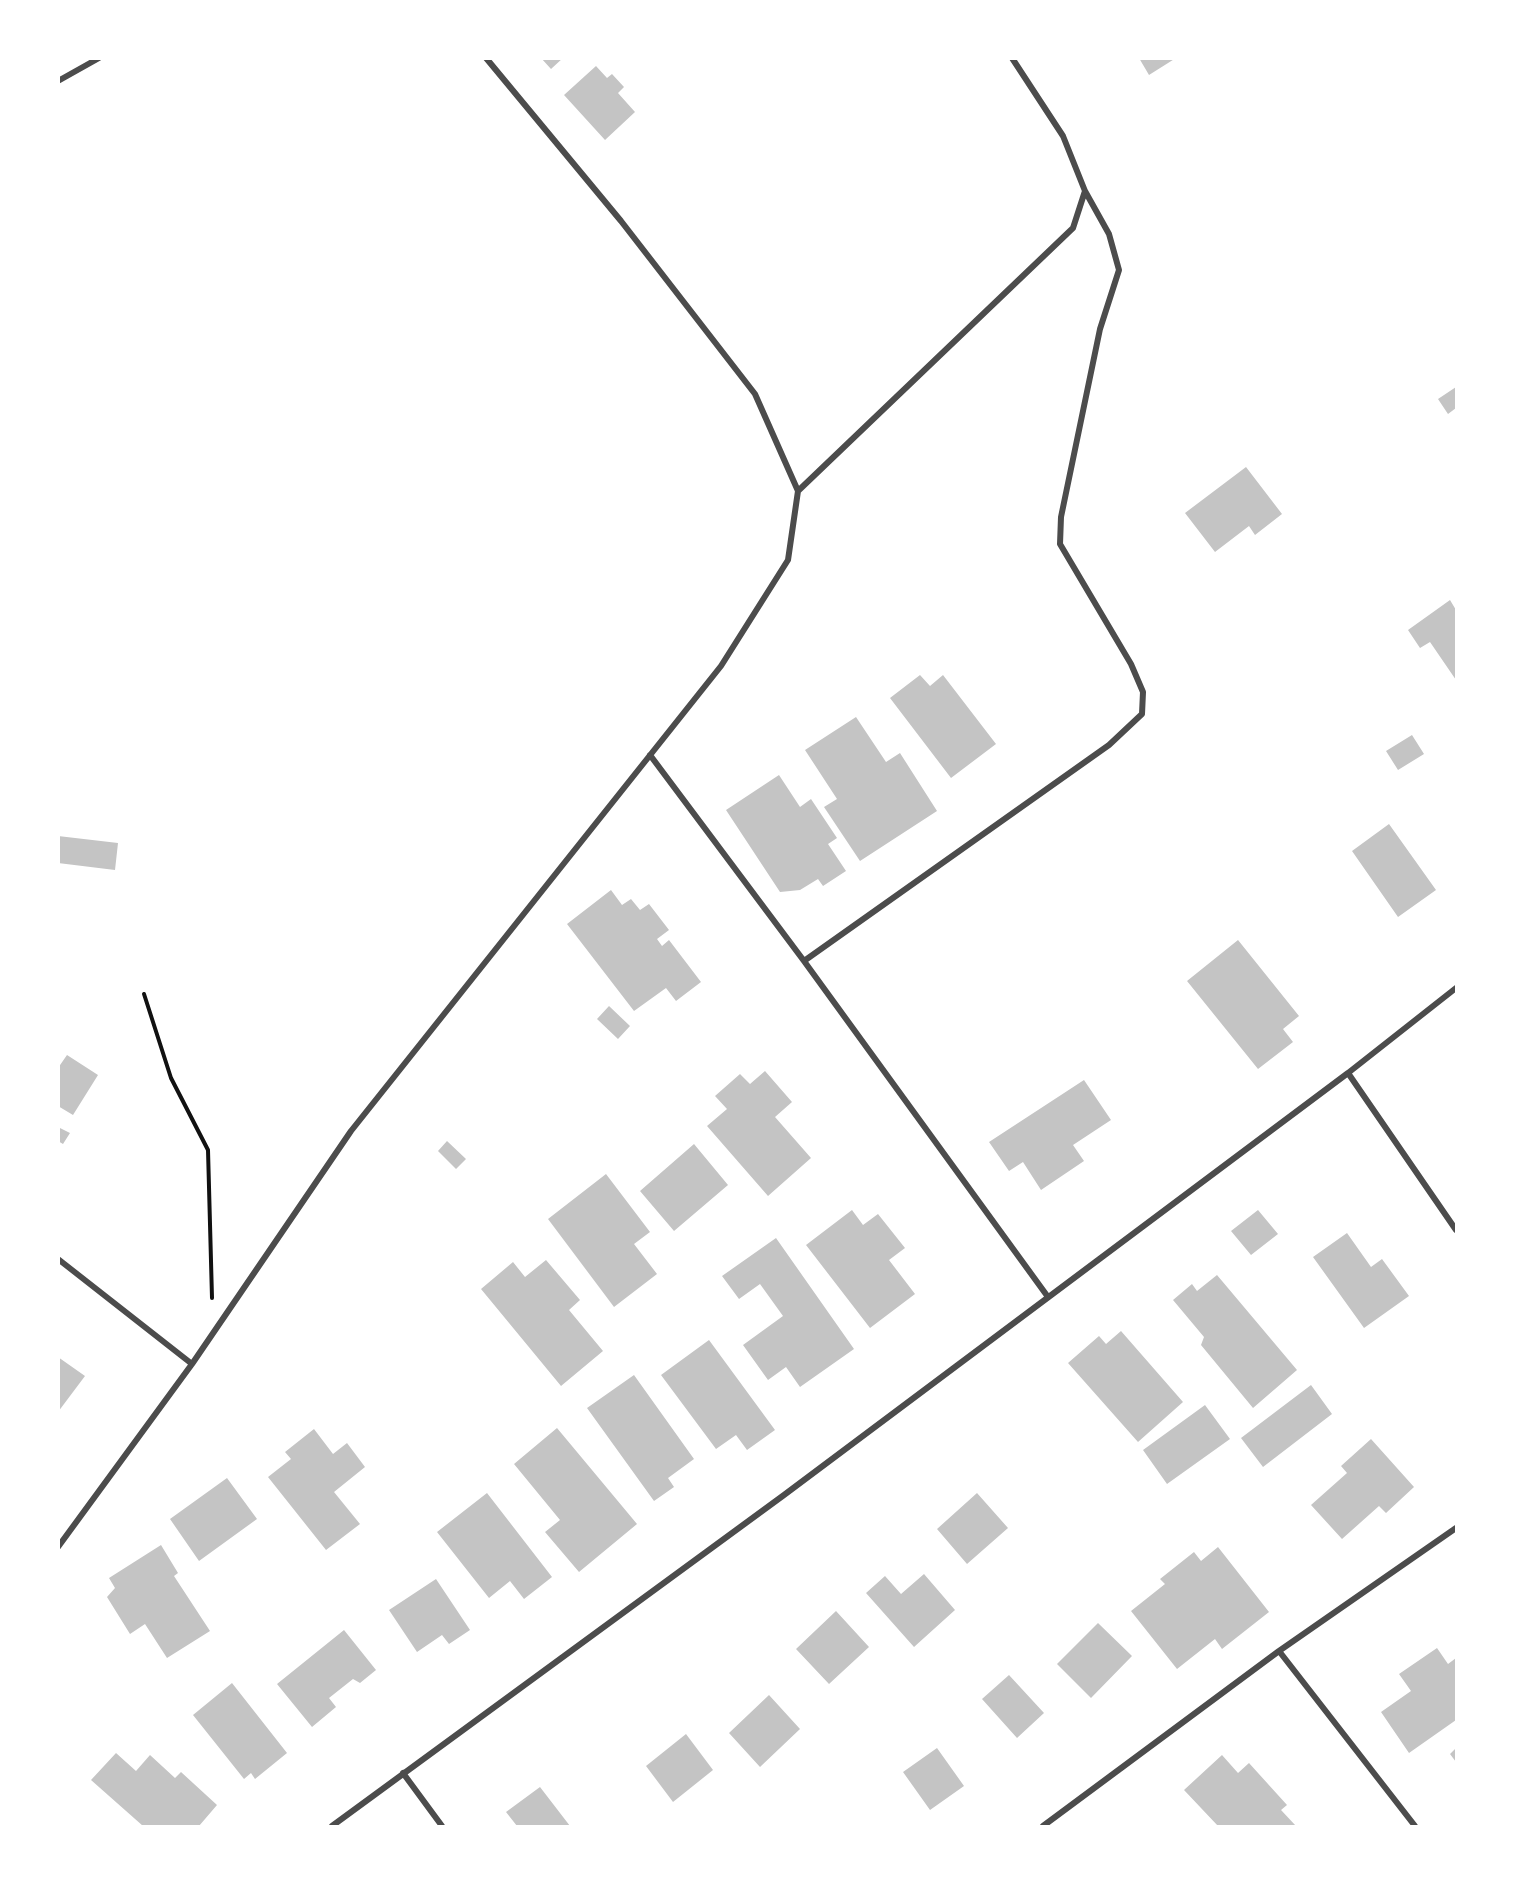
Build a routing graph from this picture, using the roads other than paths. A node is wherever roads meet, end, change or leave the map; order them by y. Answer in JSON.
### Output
{"nodes":[{"id":1,"x":99,"y":58,"type":"edge"},
{"id":2,"x":486,"y":58,"type":"edge"},
{"id":3,"x":1012,"y":58,"type":"edge"},
{"id":4,"x":58,"y":81,"type":"edge"},
{"id":5,"x":1085,"y":191,"type":"junction"},
{"id":6,"x":798,"y":491,"type":"junction"},
{"id":7,"x":650,"y":755,"type":"junction"},
{"id":8,"x":804,"y":961,"type":"junction"},
{"id":9,"x":1456,"y":988,"type":"edge"},
{"id":10,"x":1348,"y":1073,"type":"junction"},
{"id":11,"x":1456,"y":1230,"type":"edge"},
{"id":12,"x":58,"y":1259,"type":"edge"},
{"id":13,"x":1048,"y":1297,"type":"junction"},
{"id":14,"x":192,"y":1364,"type":"junction"},
{"id":15,"x":1456,"y":1528,"type":"edge"},
{"id":16,"x":58,"y":1547,"type":"edge"},
{"id":17,"x":1279,"y":1651,"type":"junction"},
{"id":18,"x":403,"y":1773,"type":"junction"},
{"id":19,"x":332,"y":1827,"type":"edge"},
{"id":20,"x":442,"y":1827,"type":"edge"},
{"id":21,"x":1043,"y":1827,"type":"edge"},
{"id":22,"x":1415,"y":1827,"type":"edge"}],
"edges":[{"from":1,"to":4,"type":"street"},
{"from":2,"to":6,"type":"street"},
{"from":3,"to":5,"type":"street"},
{"from":5,"to":6,"type":"street"},
{"from":5,"to":8,"type":"street"},
{"from":6,"to":7,"type":"street"},
{"from":7,"to":8,"type":"street"},
{"from":7,"to":14,"type":"street"},
{"from":8,"to":13,"type":"street"},
{"from":9,"to":10,"type":"street"},
{"from":10,"to":11,"type":"street"},
{"from":10,"to":13,"type":"street"},
{"from":12,"to":14,"type":"street"},
{"from":13,"to":18,"type":"street"},
{"from":14,"to":16,"type":"street"},
{"from":15,"to":17,"type":"street"},
{"from":17,"to":21,"type":"street"},
{"from":17,"to":22,"type":"street"},
{"from":18,"to":19,"type":"street"},
{"from":18,"to":20,"type":"street"}]}
